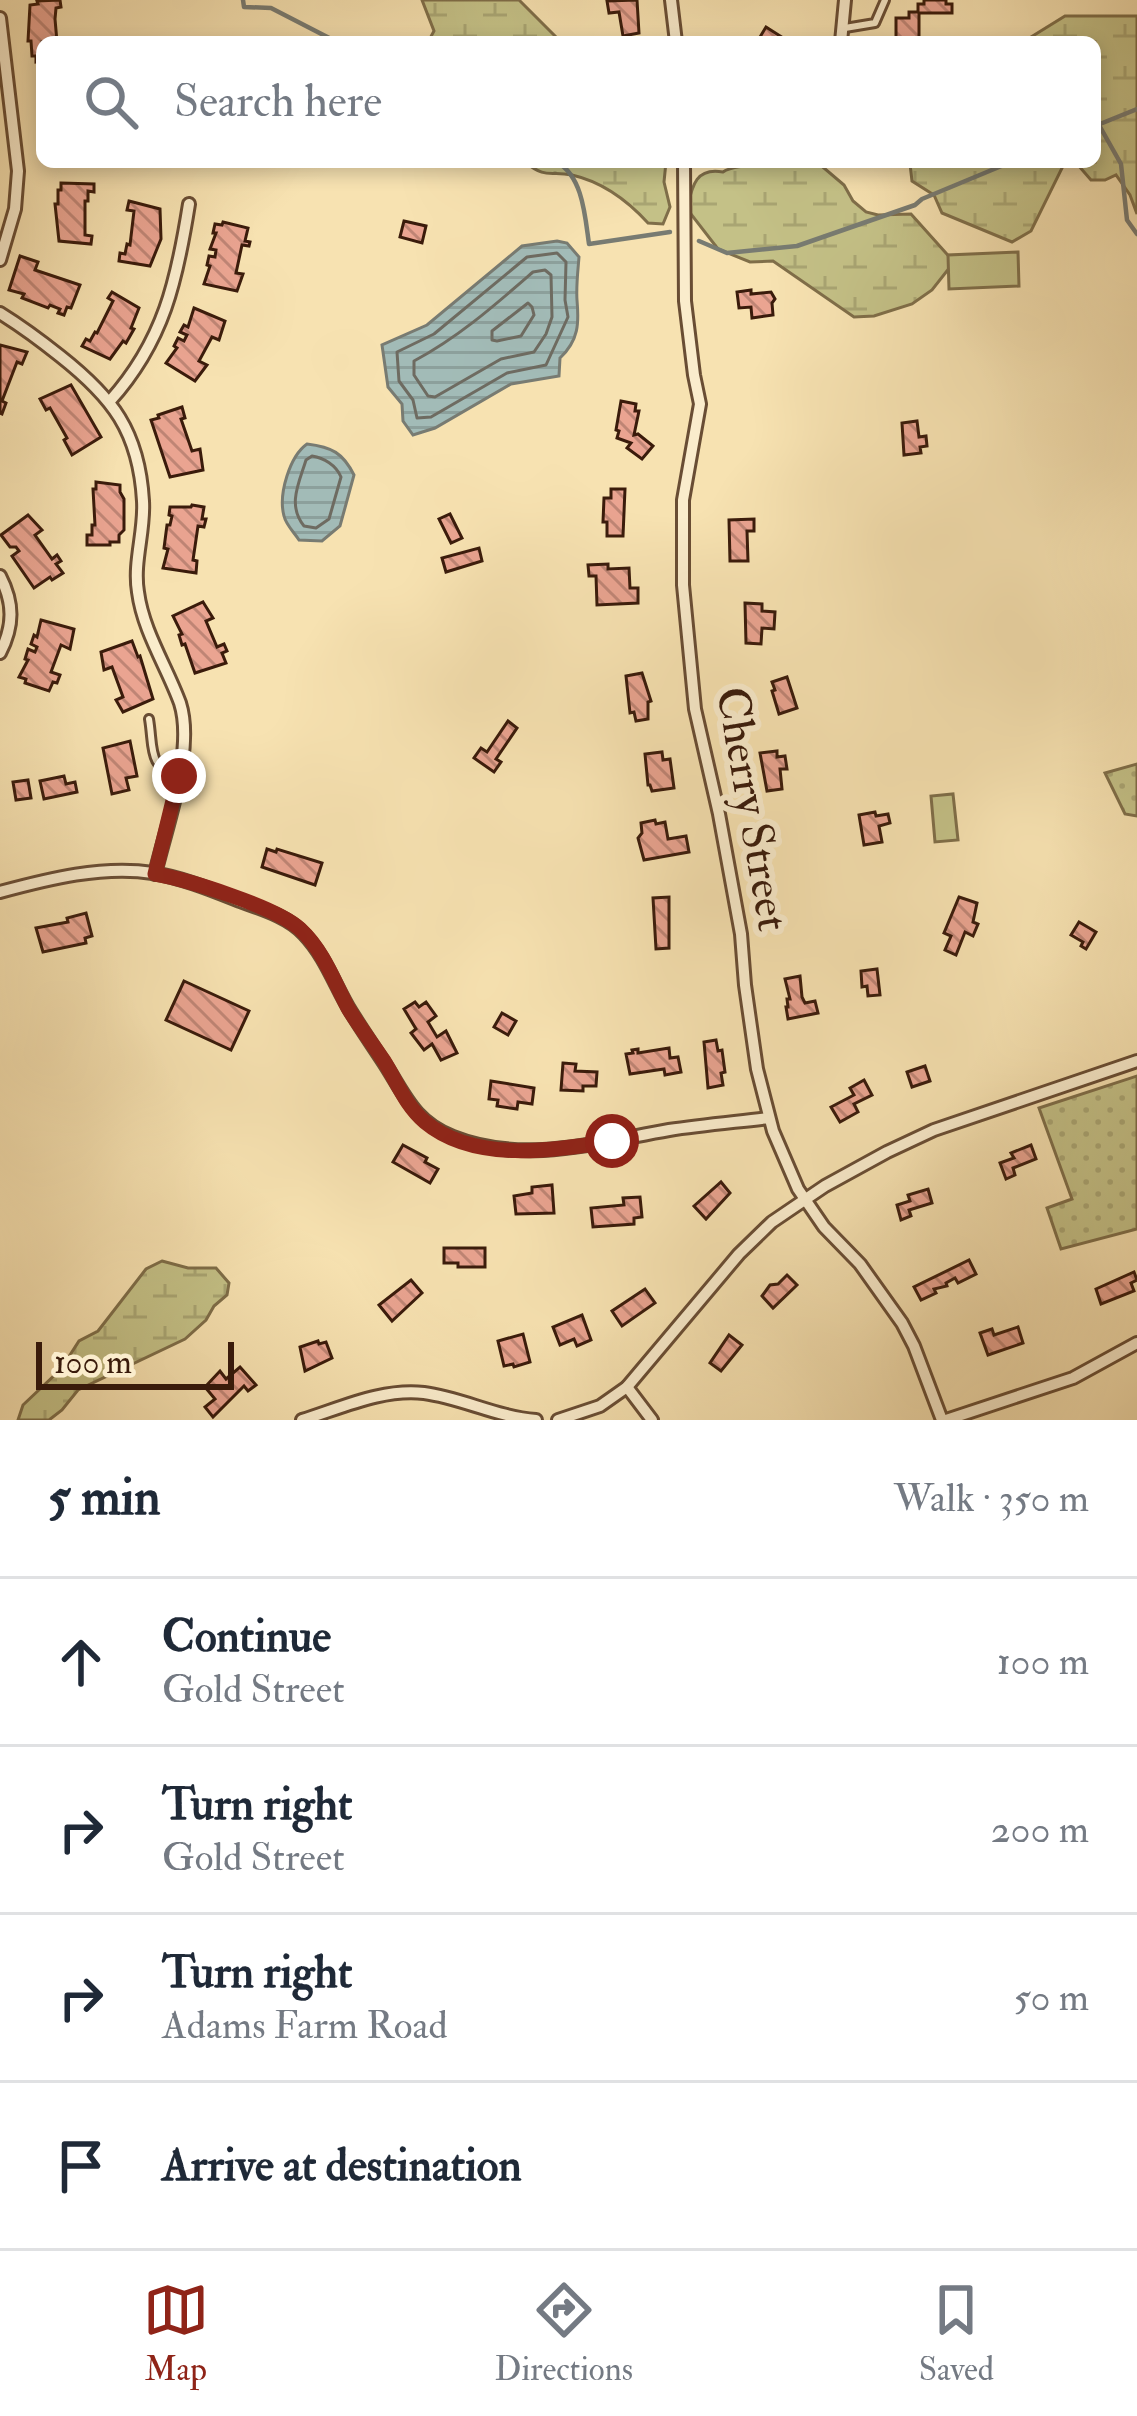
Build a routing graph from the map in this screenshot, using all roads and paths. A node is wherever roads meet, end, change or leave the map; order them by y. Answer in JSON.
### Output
{"nodes":[{"id":1,"x":671,"y":0,"type":"edge"},
{"id":2,"x":844,"y":0,"type":"edge"},
{"id":3,"x":884,"y":0,"type":"edge"},
{"id":4,"x":0,"y":18,"type":"edge"},
{"id":5,"x":842,"y":28,"type":"junction"},
{"id":6,"x":675,"y":36,"type":"edge"},
{"id":7,"x":841,"y":36,"type":"edge"},
{"id":8,"x":684,"y":168,"type":"edge"},
{"id":9,"x":189,"y":204,"type":"dead end"},
{"id":10,"x":0,"y":260,"type":"edge"},
{"id":11,"x":0,"y":313,"type":"edge"},
{"id":12,"x":110,"y":400,"type":"junction"},
{"id":13,"x":0,"y":576,"type":"edge"},
{"id":14,"x":0,"y":653,"type":"edge"},
{"id":15,"x":149,"y":719,"type":"dead end"},
{"id":16,"x":179,"y":776,"type":"junction"},
{"id":17,"x":155,"y":874,"type":"junction"},
{"id":18,"x":0,"y":892,"type":"edge"},
{"id":19,"x":1137,"y":1061,"type":"edge"},
{"id":20,"x":769,"y":1118,"type":"junction"},
{"id":21,"x":805,"y":1201,"type":"junction"},
{"id":22,"x":1137,"y":1343,"type":"edge"},
{"id":23,"x":626,"y":1387,"type":"junction"},
{"id":24,"x":302,"y":1420,"type":"edge"},
{"id":25,"x":536,"y":1420,"type":"edge"},
{"id":26,"x":558,"y":1420,"type":"edge"},
{"id":27,"x":652,"y":1420,"type":"edge"},
{"id":28,"x":944,"y":1420,"type":"edge"}],
"edges":[{"from":1,"to":6,"type":"street"},
{"from":2,"to":5,"type":"street"},
{"from":3,"to":5,"type":"lane"},
{"from":4,"to":10,"type":"street"},
{"from":5,"to":7,"type":"street"},
{"from":8,"to":20,"type":"street","name":"Cherry Street"},
{"from":9,"to":12,"type":"street"},
{"from":11,"to":12,"type":"street"},
{"from":12,"to":16,"type":"street"},
{"from":13,"to":14,"type":"street"},
{"from":15,"to":16,"type":"lane"},
{"from":16,"to":17,"type":"street"},
{"from":17,"to":18,"type":"street"},
{"from":17,"to":20,"type":"street"},
{"from":19,"to":21,"type":"street"},
{"from":20,"to":21,"type":"street","name":"Cherry Street"},
{"from":21,"to":23,"type":"street"},
{"from":21,"to":28,"type":"street","name":"Cherry Street"},
{"from":22,"to":28,"type":"street"},
{"from":23,"to":26,"type":"street"},
{"from":23,"to":27,"type":"street"},
{"from":24,"to":25,"type":"street"}]}
